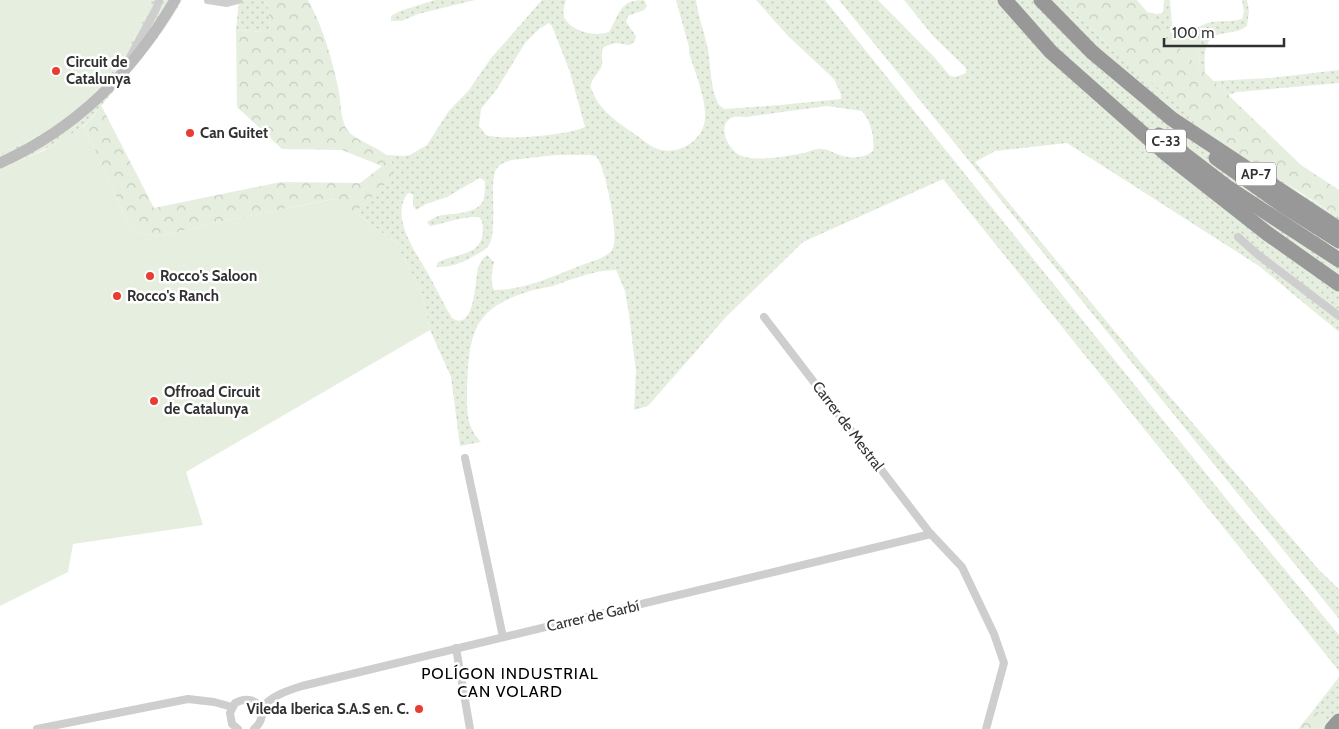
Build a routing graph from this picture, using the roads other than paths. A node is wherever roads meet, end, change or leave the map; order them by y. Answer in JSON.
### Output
{"nodes":[{"id":1,"x":159,"y":0,"type":"edge"},
{"id":2,"x":175,"y":0,"type":"edge"},
{"id":3,"x":208,"y":0,"type":"edge"},
{"id":4,"x":238,"y":0,"type":"edge"},
{"id":5,"x":1005,"y":0,"type":"edge"},
{"id":6,"x":1009,"y":0,"type":"edge"},
{"id":7,"x":1041,"y":0,"type":"edge"},
{"id":8,"x":125,"y":69,"type":"junction"},
{"id":9,"x":1172,"y":119,"type":"junction"},
{"id":10,"x":0,"y":163,"type":"edge"},
{"id":11,"x":1339,"y":229,"type":"edge"},
{"id":12,"x":1238,"y":237,"type":"dead end"},
{"id":13,"x":1339,"y":241,"type":"edge"},
{"id":14,"x":1339,"y":260,"type":"edge"},
{"id":15,"x":1316,"y":269,"type":"junction"},
{"id":16,"x":1339,"y":284,"type":"edge"},
{"id":17,"x":1339,"y":288,"type":"edge"},
{"id":18,"x":1339,"y":316,"type":"edge"},
{"id":19,"x":764,"y":317,"type":"dead end"},
{"id":20,"x":465,"y":458,"type":"dead end"},
{"id":21,"x":931,"y":534,"type":"junction"},
{"id":22,"x":503,"y":637,"type":"junction"},
{"id":23,"x":456,"y":648,"type":"junction"},
{"id":24,"x":232,"y":707,"type":"junction"},
{"id":25,"x":260,"y":708,"type":"junction"},
{"id":26,"x":1339,"y":720,"type":"edge"},
{"id":27,"x":36,"y":729,"type":"edge"},
{"id":28,"x":238,"y":729,"type":"edge"},
{"id":29,"x":254,"y":729,"type":"edge"},
{"id":30,"x":470,"y":729,"type":"edge"},
{"id":31,"x":986,"y":729,"type":"edge"},
{"id":32,"x":1332,"y":729,"type":"edge"}],
"edges":[{"from":1,"to":8,"type":"street"},
{"from":2,"to":8,"type":"street"},
{"from":3,"to":4,"type":"street"},
{"from":5,"to":15,"type":"highway","number":"AP-7"},
{"from":6,"to":14,"type":"highway","number":"C-33"},
{"from":7,"to":9,"type":"highway","number":"AP-7"},
{"from":8,"to":10,"type":"street"},
{"from":9,"to":11,"type":"highway","number":"AP-7"},
{"from":9,"to":13,"type":"highway","number":"C-33"},
{"from":12,"to":18,"type":"street"},
{"from":15,"to":16,"type":"highway","number":"AP-7"},
{"from":15,"to":17,"type":"highway"},
{"from":19,"to":21,"type":"street","name":"Carrer de Mestral"},
{"from":20,"to":22,"type":"street"},
{"from":21,"to":22,"type":"street","name":"Carrer de Garbí"},
{"from":21,"to":31,"type":"street","name":"Carrer de Mestral"},
{"from":22,"to":23,"type":"street","name":"Carrer de Garbí"},
{"from":23,"to":25,"type":"street","name":"Carrer de Garbí"},
{"from":23,"to":30,"type":"street"},
{"from":24,"to":25,"type":"street"},
{"from":24,"to":27,"type":"street"},
{"from":24,"to":28,"type":"street"},
{"from":25,"to":29,"type":"street"},
{"from":26,"to":32,"type":"highway"}]}
